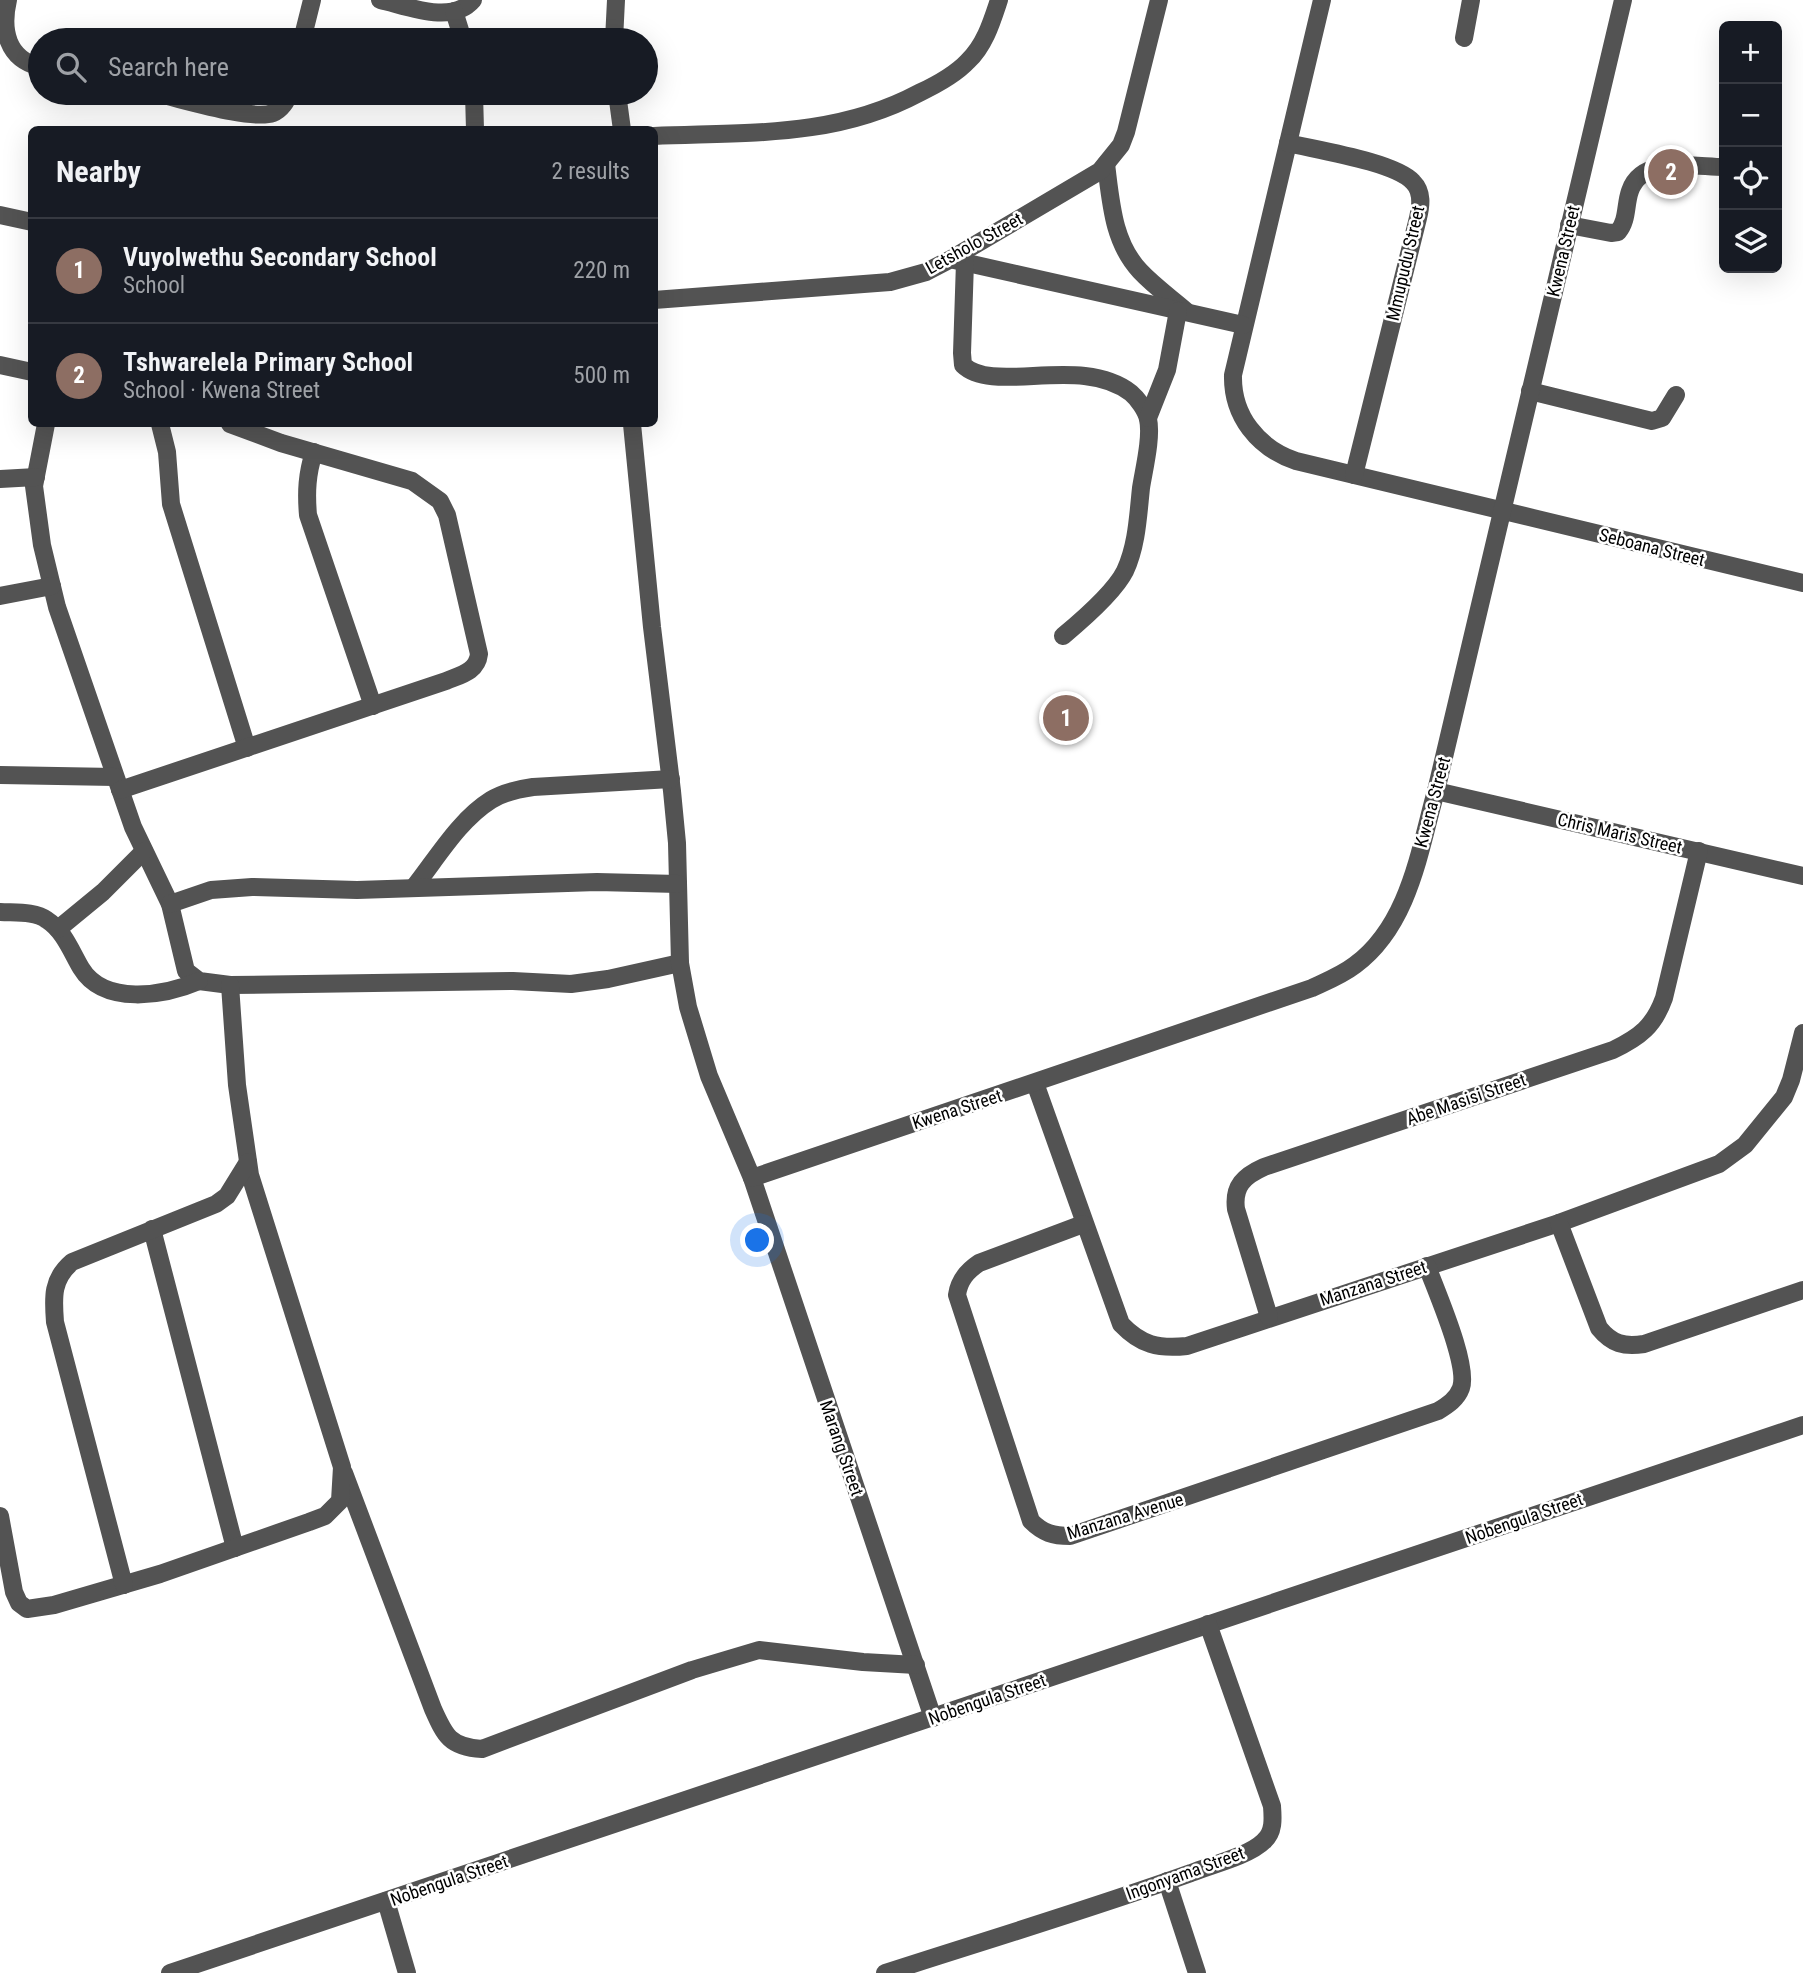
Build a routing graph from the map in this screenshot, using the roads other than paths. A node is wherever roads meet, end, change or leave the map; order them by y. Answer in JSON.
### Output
{"nodes":[{"id":1,"x":8,"y":0,"type":"edge"},
{"id":2,"x":312,"y":0,"type":"edge"},
{"id":3,"x":380,"y":0,"type":"edge"},
{"id":4,"x":473,"y":0,"type":"edge"},
{"id":5,"x":616,"y":0,"type":"edge"},
{"id":6,"x":999,"y":0,"type":"edge"},
{"id":7,"x":1159,"y":0,"type":"edge"},
{"id":8,"x":1322,"y":0,"type":"edge"},
{"id":9,"x":1471,"y":0,"type":"edge"},
{"id":10,"x":1623,"y":0,"type":"edge"},
{"id":11,"x":454,"y":11,"type":"junction"},
{"id":12,"x":305,"y":28,"type":"edge"},
{"id":13,"x":459,"y":28,"type":"edge"},
{"id":14,"x":615,"y":28,"type":"edge"},
{"id":15,"x":1464,"y":38,"type":"dead end"},
{"id":16,"x":28,"y":61,"type":"edge"},
{"id":17,"x":208,"y":105,"type":"edge"},
{"id":18,"x":283,"y":105,"type":"edge"},
{"id":19,"x":474,"y":105,"type":"edge"},
{"id":20,"x":619,"y":105,"type":"edge"},
{"id":21,"x":475,"y":126,"type":"edge"},
{"id":22,"x":621,"y":126,"type":"edge"},
{"id":23,"x":658,"y":136,"type":"edge"},
{"id":24,"x":1288,"y":144,"type":"junction"},
{"id":25,"x":1106,"y":164,"type":"junction"},
{"id":26,"x":1719,"y":167,"type":"edge"},
{"id":27,"x":0,"y":215,"type":"edge"},
{"id":28,"x":28,"y":221,"type":"edge"},
{"id":29,"x":1569,"y":225,"type":"junction"},
{"id":30,"x":958,"y":260,"type":"junction"},
{"id":31,"x":658,"y":295,"type":"edge"},
{"id":32,"x":1183,"y":312,"type":"junction"},
{"id":33,"x":1243,"y":325,"type":"junction"},
{"id":34,"x":0,"y":365,"type":"edge"},
{"id":35,"x":28,"y":371,"type":"edge"},
{"id":36,"x":1530,"y":391,"type":"junction"},
{"id":37,"x":1676,"y":395,"type":"dead end"},
{"id":38,"x":1148,"y":418,"type":"junction"},
{"id":39,"x":45,"y":427,"type":"edge"},
{"id":40,"x":161,"y":427,"type":"edge"},
{"id":41,"x":239,"y":427,"type":"edge"},
{"id":42,"x":632,"y":427,"type":"edge"},
{"id":43,"x":314,"y":452,"type":"junction"},
{"id":44,"x":1354,"y":475,"type":"junction"},
{"id":45,"x":36,"y":477,"type":"junction"},
{"id":46,"x":0,"y":479,"type":"edge"},
{"id":47,"x":1502,"y":510,"type":"junction"},
{"id":48,"x":1803,"y":583,"type":"edge"},
{"id":49,"x":52,"y":586,"type":"junction"},
{"id":50,"x":0,"y":596,"type":"edge"},
{"id":51,"x":1063,"y":636,"type":"dead end"},
{"id":52,"x":373,"y":706,"type":"junction"},
{"id":53,"x":247,"y":748,"type":"junction"},
{"id":54,"x":0,"y":775,"type":"edge"},
{"id":55,"x":671,"y":779,"type":"junction"},
{"id":56,"x":118,"y":784,"type":"junction"},
{"id":57,"x":1436,"y":791,"type":"junction"},
{"id":58,"x":144,"y":851,"type":"junction"},
{"id":59,"x":1699,"y":851,"type":"junction"},
{"id":60,"x":1803,"y":876,"type":"edge"},
{"id":61,"x":678,"y":884,"type":"junction"},
{"id":62,"x":414,"y":887,"type":"junction"},
{"id":63,"x":170,"y":904,"type":"junction"},
{"id":64,"x":0,"y":912,"type":"edge"},
{"id":65,"x":58,"y":929,"type":"junction"},
{"id":66,"x":680,"y":963,"type":"junction"},
{"id":67,"x":200,"y":981,"type":"junction"},
{"id":68,"x":230,"y":985,"type":"junction"},
{"id":69,"x":1803,"y":1033,"type":"edge"},
{"id":70,"x":1035,"y":1083,"type":"junction"},
{"id":71,"x":248,"y":1162,"type":"junction"},
{"id":72,"x":752,"y":1178,"type":"junction"},
{"id":73,"x":1559,"y":1223,"type":"junction"},
{"id":74,"x":1083,"y":1224,"type":"junction"},
{"id":75,"x":152,"y":1229,"type":"junction"},
{"id":76,"x":1427,"y":1266,"type":"junction"},
{"id":77,"x":1803,"y":1290,"type":"edge"},
{"id":78,"x":1269,"y":1317,"type":"junction"},
{"id":79,"x":1803,"y":1425,"type":"edge"},
{"id":80,"x":342,"y":1467,"type":"junction"},
{"id":81,"x":0,"y":1516,"type":"edge"},
{"id":82,"x":235,"y":1548,"type":"junction"},
{"id":83,"x":124,"y":1585,"type":"junction"},
{"id":84,"x":1208,"y":1624,"type":"junction"},
{"id":85,"x":915,"y":1665,"type":"junction"},
{"id":86,"x":933,"y":1718,"type":"junction"},
{"id":87,"x":1167,"y":1881,"type":"junction"},
{"id":88,"x":386,"y":1901,"type":"junction"},
{"id":89,"x":170,"y":1973,"type":"edge"},
{"id":90,"x":407,"y":1973,"type":"edge"},
{"id":91,"x":885,"y":1973,"type":"edge"},
{"id":92,"x":1198,"y":1973,"type":"edge"}],
"edges":[{"from":1,"to":16,"type":"street"},
{"from":2,"to":12,"type":"street"},
{"from":3,"to":11,"type":"street"},
{"from":4,"to":11,"type":"street"},
{"from":5,"to":14,"type":"street"},
{"from":6,"to":23,"type":"street"},
{"from":7,"to":25,"type":"street","name":"Letsholo Street"},
{"from":8,"to":24,"type":"street"},
{"from":9,"to":15,"type":"street"},
{"from":10,"to":29,"type":"street","name":"Kwena Street"},
{"from":11,"to":13,"type":"street"},
{"from":17,"to":18,"type":"street"},
{"from":19,"to":21,"type":"street"},
{"from":20,"to":22,"type":"street"},
{"from":24,"to":33,"type":"street"},
{"from":24,"to":44,"type":"street","name":"Mmupudu Street"},
{"from":25,"to":30,"type":"street","name":"Letsholo Street"},
{"from":25,"to":32,"type":"street"},
{"from":26,"to":29,"type":"street"},
{"from":27,"to":28,"type":"street"},
{"from":29,"to":36,"type":"street","name":"Kwena Street"},
{"from":30,"to":31,"type":"street","name":"Letsholo Street"},
{"from":30,"to":32,"type":"street"},
{"from":30,"to":38,"type":"street"},
{"from":32,"to":33,"type":"street"},
{"from":32,"to":38,"type":"street"},
{"from":33,"to":44,"type":"street"},
{"from":34,"to":35,"type":"street"},
{"from":36,"to":37,"type":"street"},
{"from":36,"to":47,"type":"street","name":"Kwena Street"},
{"from":38,"to":51,"type":"street"},
{"from":39,"to":45,"type":"street"},
{"from":40,"to":53,"type":"street"},
{"from":41,"to":43,"type":"street"},
{"from":42,"to":55,"type":"street","name":"Marang Street"},
{"from":43,"to":52,"type":"street"},
{"from":43,"to":52,"type":"street"},
{"from":44,"to":47,"type":"street"},
{"from":45,"to":46,"type":"street"},
{"from":45,"to":49,"type":"street"},
{"from":47,"to":48,"type":"street","name":"Seboana Street"},
{"from":47,"to":57,"type":"street","name":"Kwena Street"},
{"from":49,"to":50,"type":"street"},
{"from":49,"to":56,"type":"street"},
{"from":52,"to":53,"type":"street"},
{"from":53,"to":56,"type":"street"},
{"from":54,"to":56,"type":"street"},
{"from":55,"to":61,"type":"street","name":"Marang Street"},
{"from":55,"to":62,"type":"street"},
{"from":56,"to":58,"type":"street"},
{"from":57,"to":59,"type":"street","name":"Chris Maris Street"},
{"from":57,"to":70,"type":"street","name":"Kwena Street"},
{"from":58,"to":63,"type":"street"},
{"from":58,"to":65,"type":"street"},
{"from":59,"to":60,"type":"street","name":"Chris Maris Street"},
{"from":59,"to":78,"type":"street","name":"Abe Masisi Street"},
{"from":61,"to":62,"type":"street"},
{"from":61,"to":66,"type":"street","name":"Marang Street"},
{"from":62,"to":63,"type":"street"},
{"from":63,"to":67,"type":"street"},
{"from":64,"to":65,"type":"street"},
{"from":65,"to":67,"type":"street"},
{"from":66,"to":68,"type":"street"},
{"from":66,"to":72,"type":"street","name":"Marang Street"},
{"from":67,"to":68,"type":"street"},
{"from":68,"to":71,"type":"street"},
{"from":69,"to":73,"type":"street","name":"Manzana Street"},
{"from":70,"to":72,"type":"street","name":"Kwena Street"},
{"from":70,"to":74,"type":"street","name":"Manzana Street"},
{"from":71,"to":75,"type":"street"},
{"from":71,"to":80,"type":"street"},
{"from":72,"to":85,"type":"street","name":"Marang Street"},
{"from":73,"to":76,"type":"street","name":"Manzana Street"},
{"from":73,"to":77,"type":"street"},
{"from":74,"to":76,"type":"street","name":"Manzana Avenue"},
{"from":74,"to":78,"type":"street","name":"Manzana Street"},
{"from":75,"to":82,"type":"street"},
{"from":75,"to":83,"type":"street"},
{"from":76,"to":78,"type":"street","name":"Manzana Street"},
{"from":79,"to":84,"type":"street","name":"Nobengula Street"},
{"from":80,"to":82,"type":"street"},
{"from":80,"to":85,"type":"street"},
{"from":81,"to":83,"type":"street"},
{"from":82,"to":83,"type":"street"},
{"from":84,"to":86,"type":"street","name":"Nobengula Street"},
{"from":84,"to":87,"type":"street","name":"Ingonyama Street"},
{"from":85,"to":86,"type":"street","name":"Marang Street"},
{"from":86,"to":88,"type":"street","name":"Nobengula Street"},
{"from":87,"to":91,"type":"street","name":"Ingonyama Street"},
{"from":87,"to":92,"type":"street"},
{"from":88,"to":89,"type":"street","name":"Nobengula Street"},
{"from":88,"to":90,"type":"street"}]}
